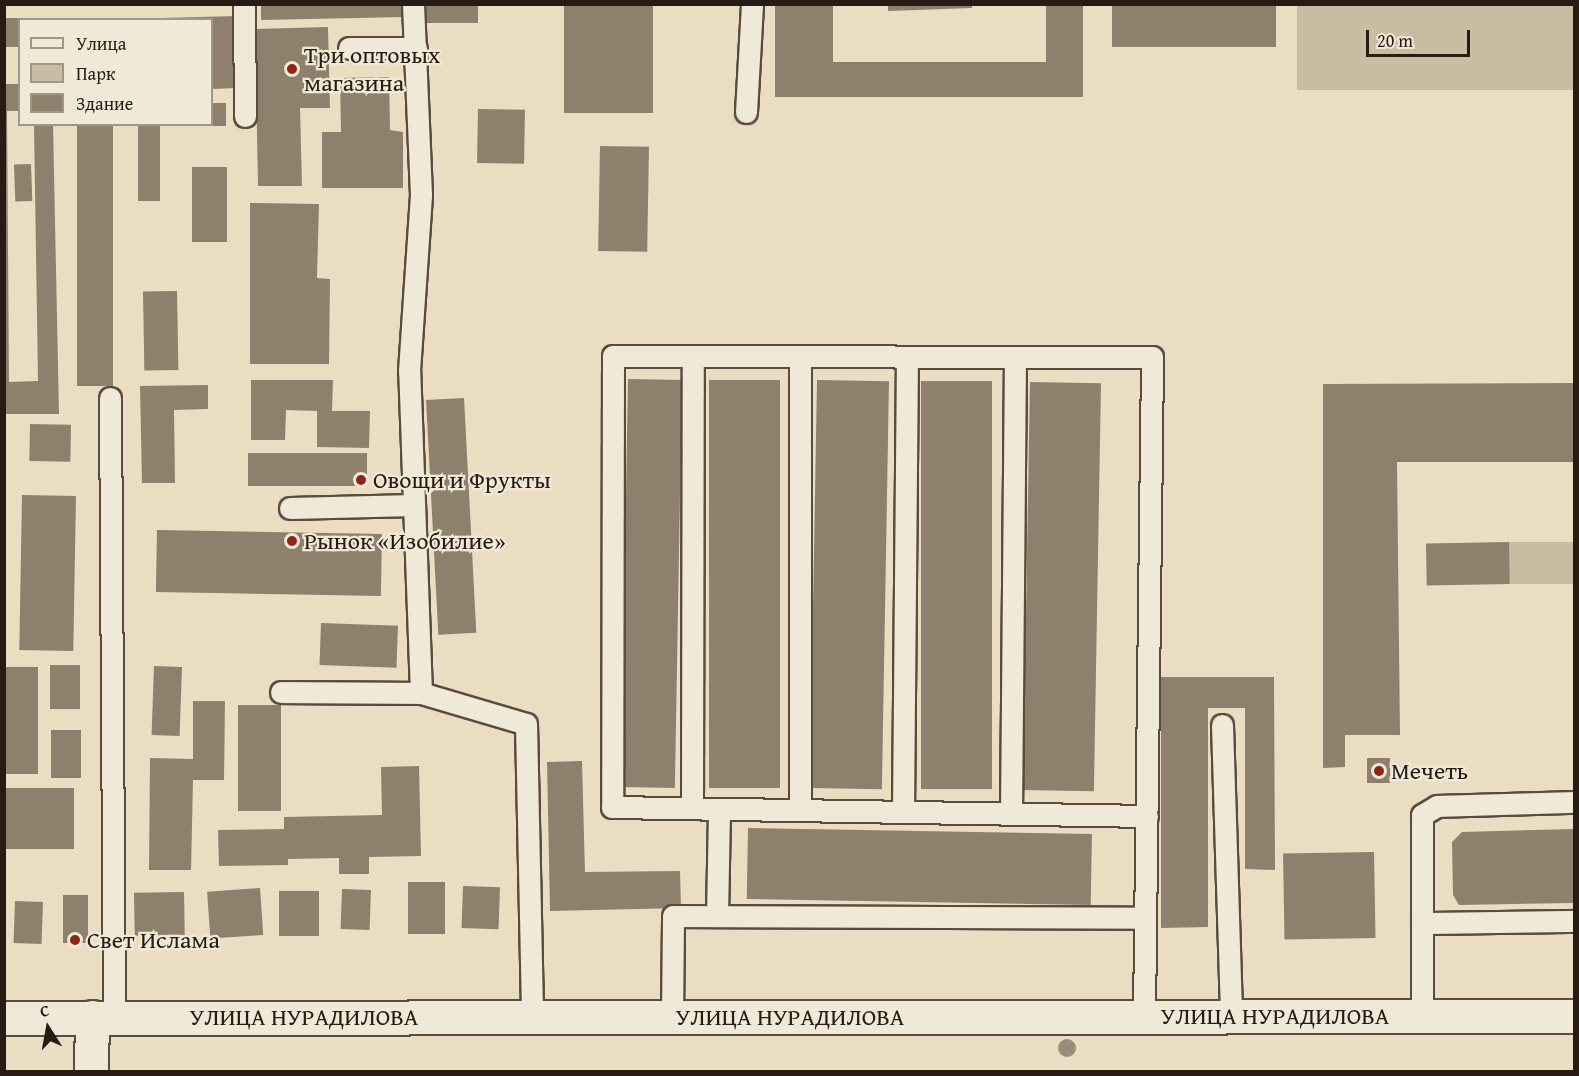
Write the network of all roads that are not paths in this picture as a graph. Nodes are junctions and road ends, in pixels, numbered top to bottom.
1 (244, 4) edge
2 (413, 4) edge
3 (752, 4) edge
4 (349, 48) dead end
5 (416, 48) junction
6 (746, 112) dead end
7 (245, 116) dead end
8 (693, 356) junction
9 (800, 356) junction
10 (907, 357) junction
11 (1015, 357) junction
12 (110, 398) dead end
13 (414, 505) junction
14 (290, 508) dead end
15 (281, 692) dead end
16 (421, 693) junction
17 (1222, 725) dead end
18 (1575, 802) edge
19 (692, 808) junction
20 (719, 808) junction
21 (800, 810) junction
22 (903, 812) junction
23 (1011, 814) junction
24 (1147, 816) junction
25 (717, 916) junction
26 (1145, 918) junction
27 (1575, 921) edge
28 (1422, 923) junction
29 (1144, 1016) junction
30 (1231, 1016) junction
31 (1422, 1016) junction
32 (1575, 1016) edge
33 (4, 1017) edge
34 (103, 1017) junction
35 (532, 1017) junction
36 (672, 1017) junction
37 (91, 1071) edge

1 - 7 lane
2 - 5 lane
3 - 6 lane
4 - 5 lane
5 - 13 lane
8 - 9 lane
8 - 19 lane
8 - 19 lane
9 - 10 lane
9 - 21 lane
10 - 11 lane
10 - 22 lane
11 - 23 lane
11 - 24 lane
12 - 34 lane
13 - 14 lane
13 - 16 lane
15 - 16 lane
16 - 35 lane
17 - 30 lane
18 - 28 lane
19 - 20 lane
20 - 21 lane
20 - 25 lane
21 - 22 lane
22 - 23 lane
23 - 24 lane
24 - 26 lane
25 - 26 lane
25 - 36 lane
26 - 29 lane
27 - 28 lane
28 - 31 lane
29 - 30 street, УЛИЦА НУРАДИЛОВА
29 - 36 street, УЛИЦА НУРАДИЛОВА
30 - 31 street, УЛИЦА НУРАДИЛОВА
31 - 32 street, УЛИЦА НУРАДИЛОВА
33 - 34 street, УЛИЦА НУРАДИЛОВА
34 - 35 street, УЛИЦА НУРАДИЛОВА
34 - 37 street
35 - 36 street, УЛИЦА НУРАДИЛОВА

